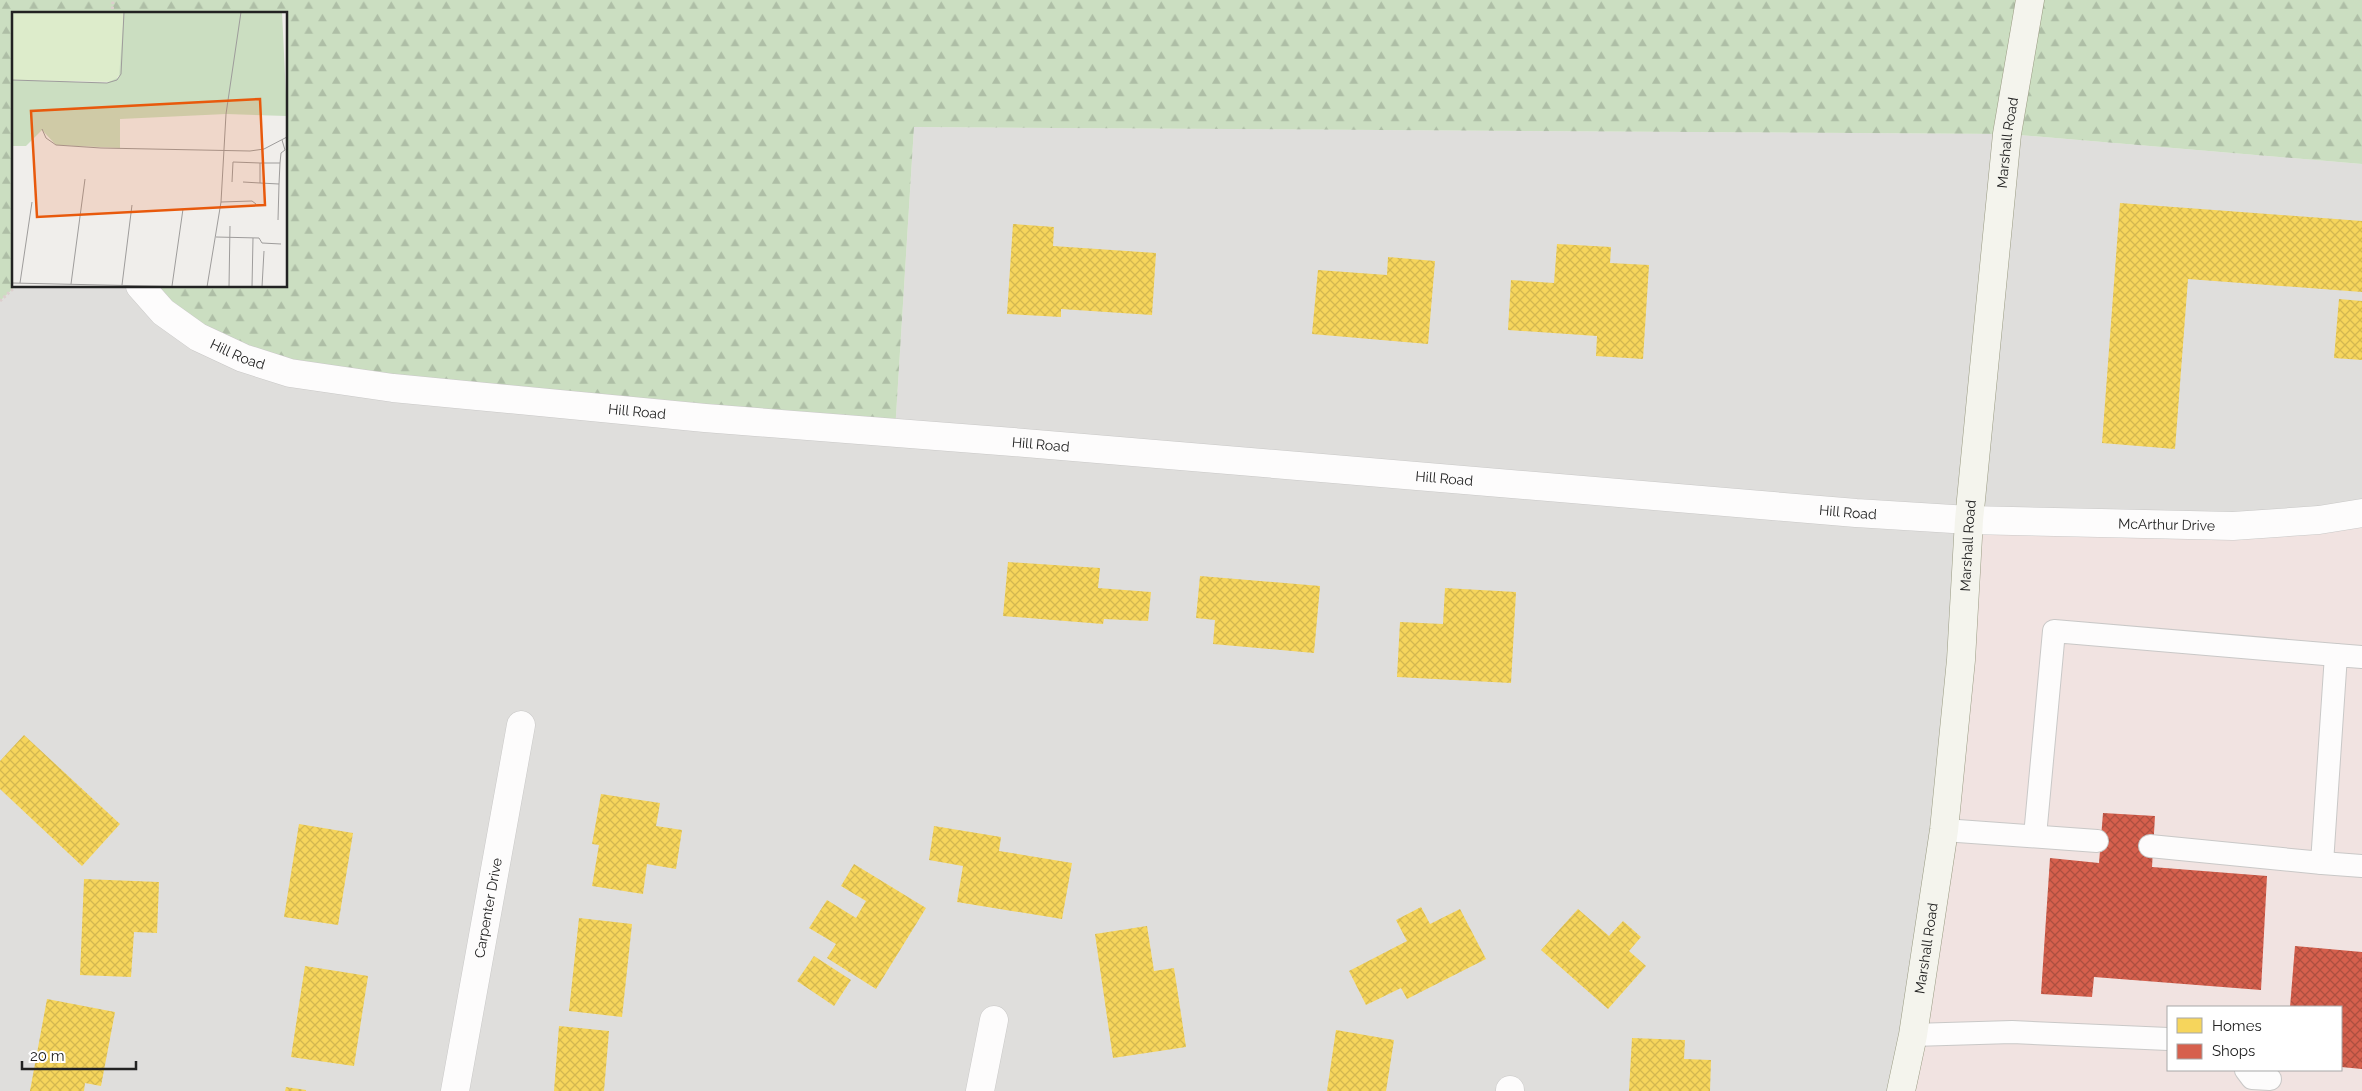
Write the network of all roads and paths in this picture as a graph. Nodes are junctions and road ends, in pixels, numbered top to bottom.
1 (2030, 0) edge
2 (14, 288) edge
3 (142, 288) edge
4 (0, 301) edge
5 (2362, 513) edge
6 (1969, 520) junction
7 (2336, 655) junction
8 (2362, 657) edge
9 (521, 725) dead end
10 (1944, 830) junction
11 (2035, 836) junction
12 (2097, 841) dead end
13 (2150, 846) dead end
14 (2322, 863) junction
15 (2362, 866) edge
16 (994, 1020) dead end
17 (1913, 1035) junction
18 (2167, 1039) edge
19 (2247, 1071) edge
20 (2270, 1079) dead end
21 (455, 1091) edge
22 (980, 1091) edge
23 (1902, 1091) edge

1 - 6 main road, Marshall Road
2 - 4 path
3 - 6 street, Hill Road
5 - 6 street, McArthur Drive
6 - 10 main road, Marshall Road
7 - 8 lane
7 - 11 lane
7 - 14 lane
9 - 21 street, Carpenter Drive
10 - 11 lane
10 - 17 main road, Marshall Road
11 - 12 lane
13 - 14 lane
14 - 15 lane
16 - 22 street
17 - 18 lane
17 - 23 main road, Marshall Road
19 - 20 lane

